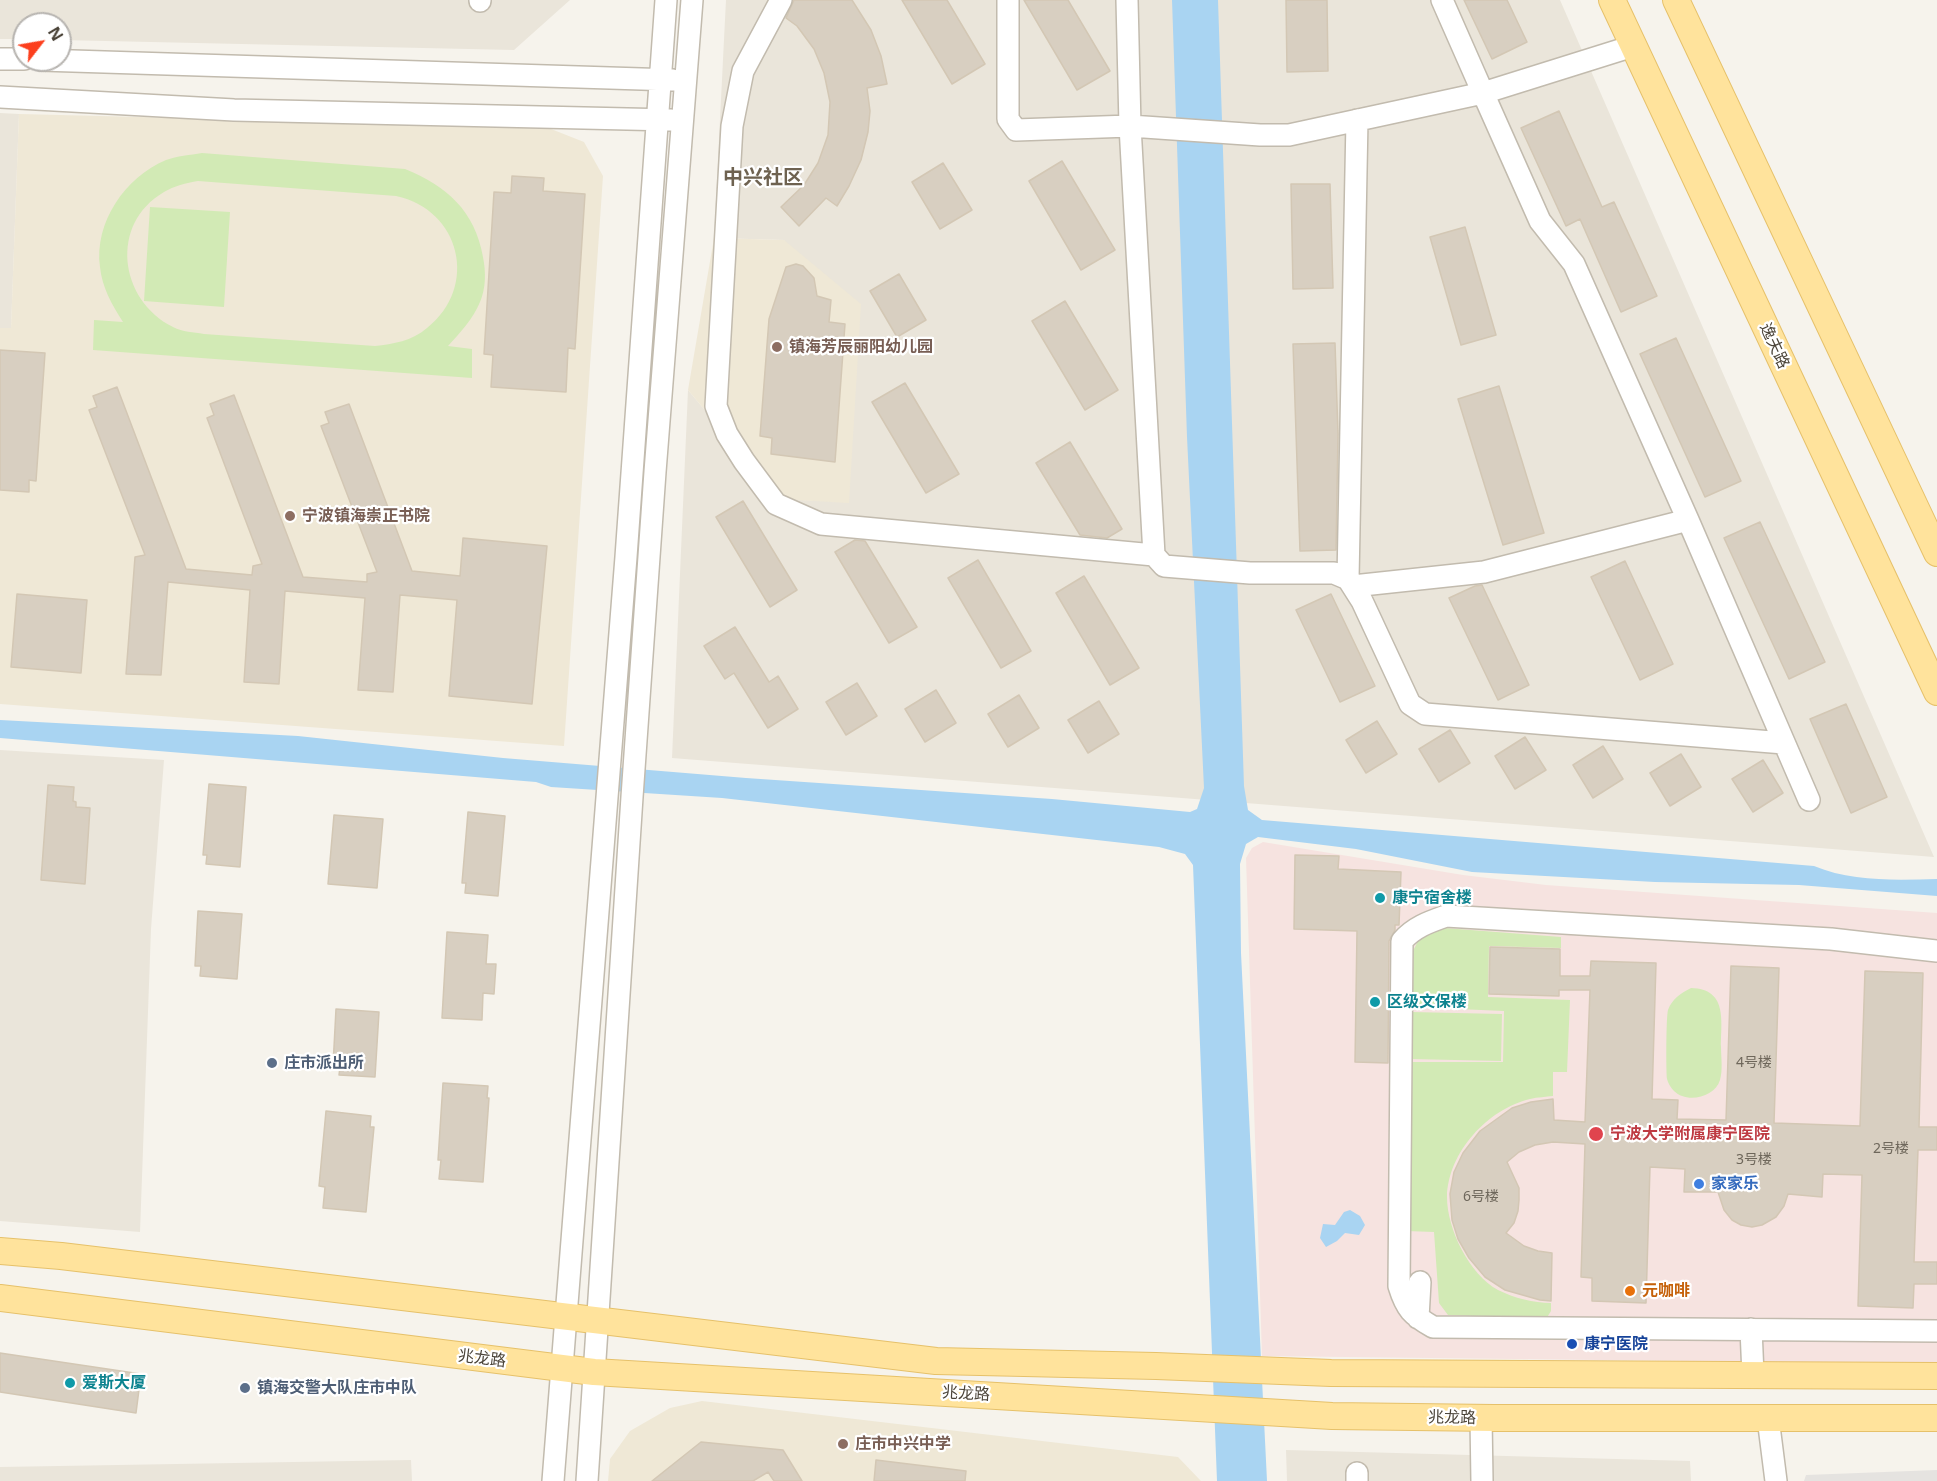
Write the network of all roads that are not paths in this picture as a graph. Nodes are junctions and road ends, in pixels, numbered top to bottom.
1 (666, 0) edge
2 (692, 0) edge
3 (781, 0) edge
4 (1008, 0) edge
5 (1127, 0) edge
6 (1442, 0) edge
7 (1612, 0) edge
8 (1676, 0) edge
9 (1633, 46) junction
10 (72, 61) edge
11 (661, 80) junction
12 (686, 81) junction
13 (1483, 93) junction
14 (0, 97) edge
15 (658, 120) junction
16 (683, 120) junction
17 (1357, 120) junction
18 (1130, 126) junction
19 (1688, 520) junction
20 (1937, 553) edge
21 (1154, 555) junction
22 (1350, 583) junction
23 (1937, 692) edge
24 (1784, 743) junction
25 (1809, 800) dead end
26 (1937, 951) edge
27 (0, 1251) edge
28 (1420, 1282) dead end
29 (0, 1298) edge
30 (566, 1316) junction
31 (1418, 1318) junction
32 (597, 1320) junction
33 (1751, 1329) junction
34 (1937, 1330) edge
35 (561, 1369) junction
36 (594, 1372) junction
37 (1753, 1375) junction
38 (1937, 1376) edge
39 (1480, 1418) junction
40 (1768, 1418) junction
41 (1937, 1418) edge
42 (553, 1481) edge
43 (587, 1481) edge
44 (1482, 1481) edge
45 (1776, 1481) edge

1 - 11 street
2 - 12 street
3 - 21 street
4 - 18 street
5 - 18 street
6 - 13 street
7 - 9 main road, 逸夫路
8 - 20 main road
9 - 13 street
9 - 23 main road, 逸夫路
10 - 11 street
11 - 12 street
11 - 15 street
12 - 16 street
13 - 17 street
13 - 19 street
14 - 15 street
15 - 16 street
15 - 30 street
16 - 32 street
17 - 18 street
17 - 22 street
18 - 21 street
19 - 22 street
19 - 24 street
21 - 22 street
22 - 24 street
24 - 25 street
26 - 31 street
27 - 30 main road, 兆龙路
28 - 31 street
29 - 35 main road, 兆龙路
30 - 32 main road, 兆龙路
30 - 35 street
31 - 33 street
32 - 36 street
32 - 37 main road, 兆龙路
33 - 34 street
33 - 37 street
35 - 36 main road, 兆龙路
35 - 42 street
36 - 39 main road, 兆龙路
36 - 43 street
37 - 38 main road
39 - 40 main road, 兆龙路
39 - 44 street
40 - 41 main road, 兆龙路
40 - 45 street

